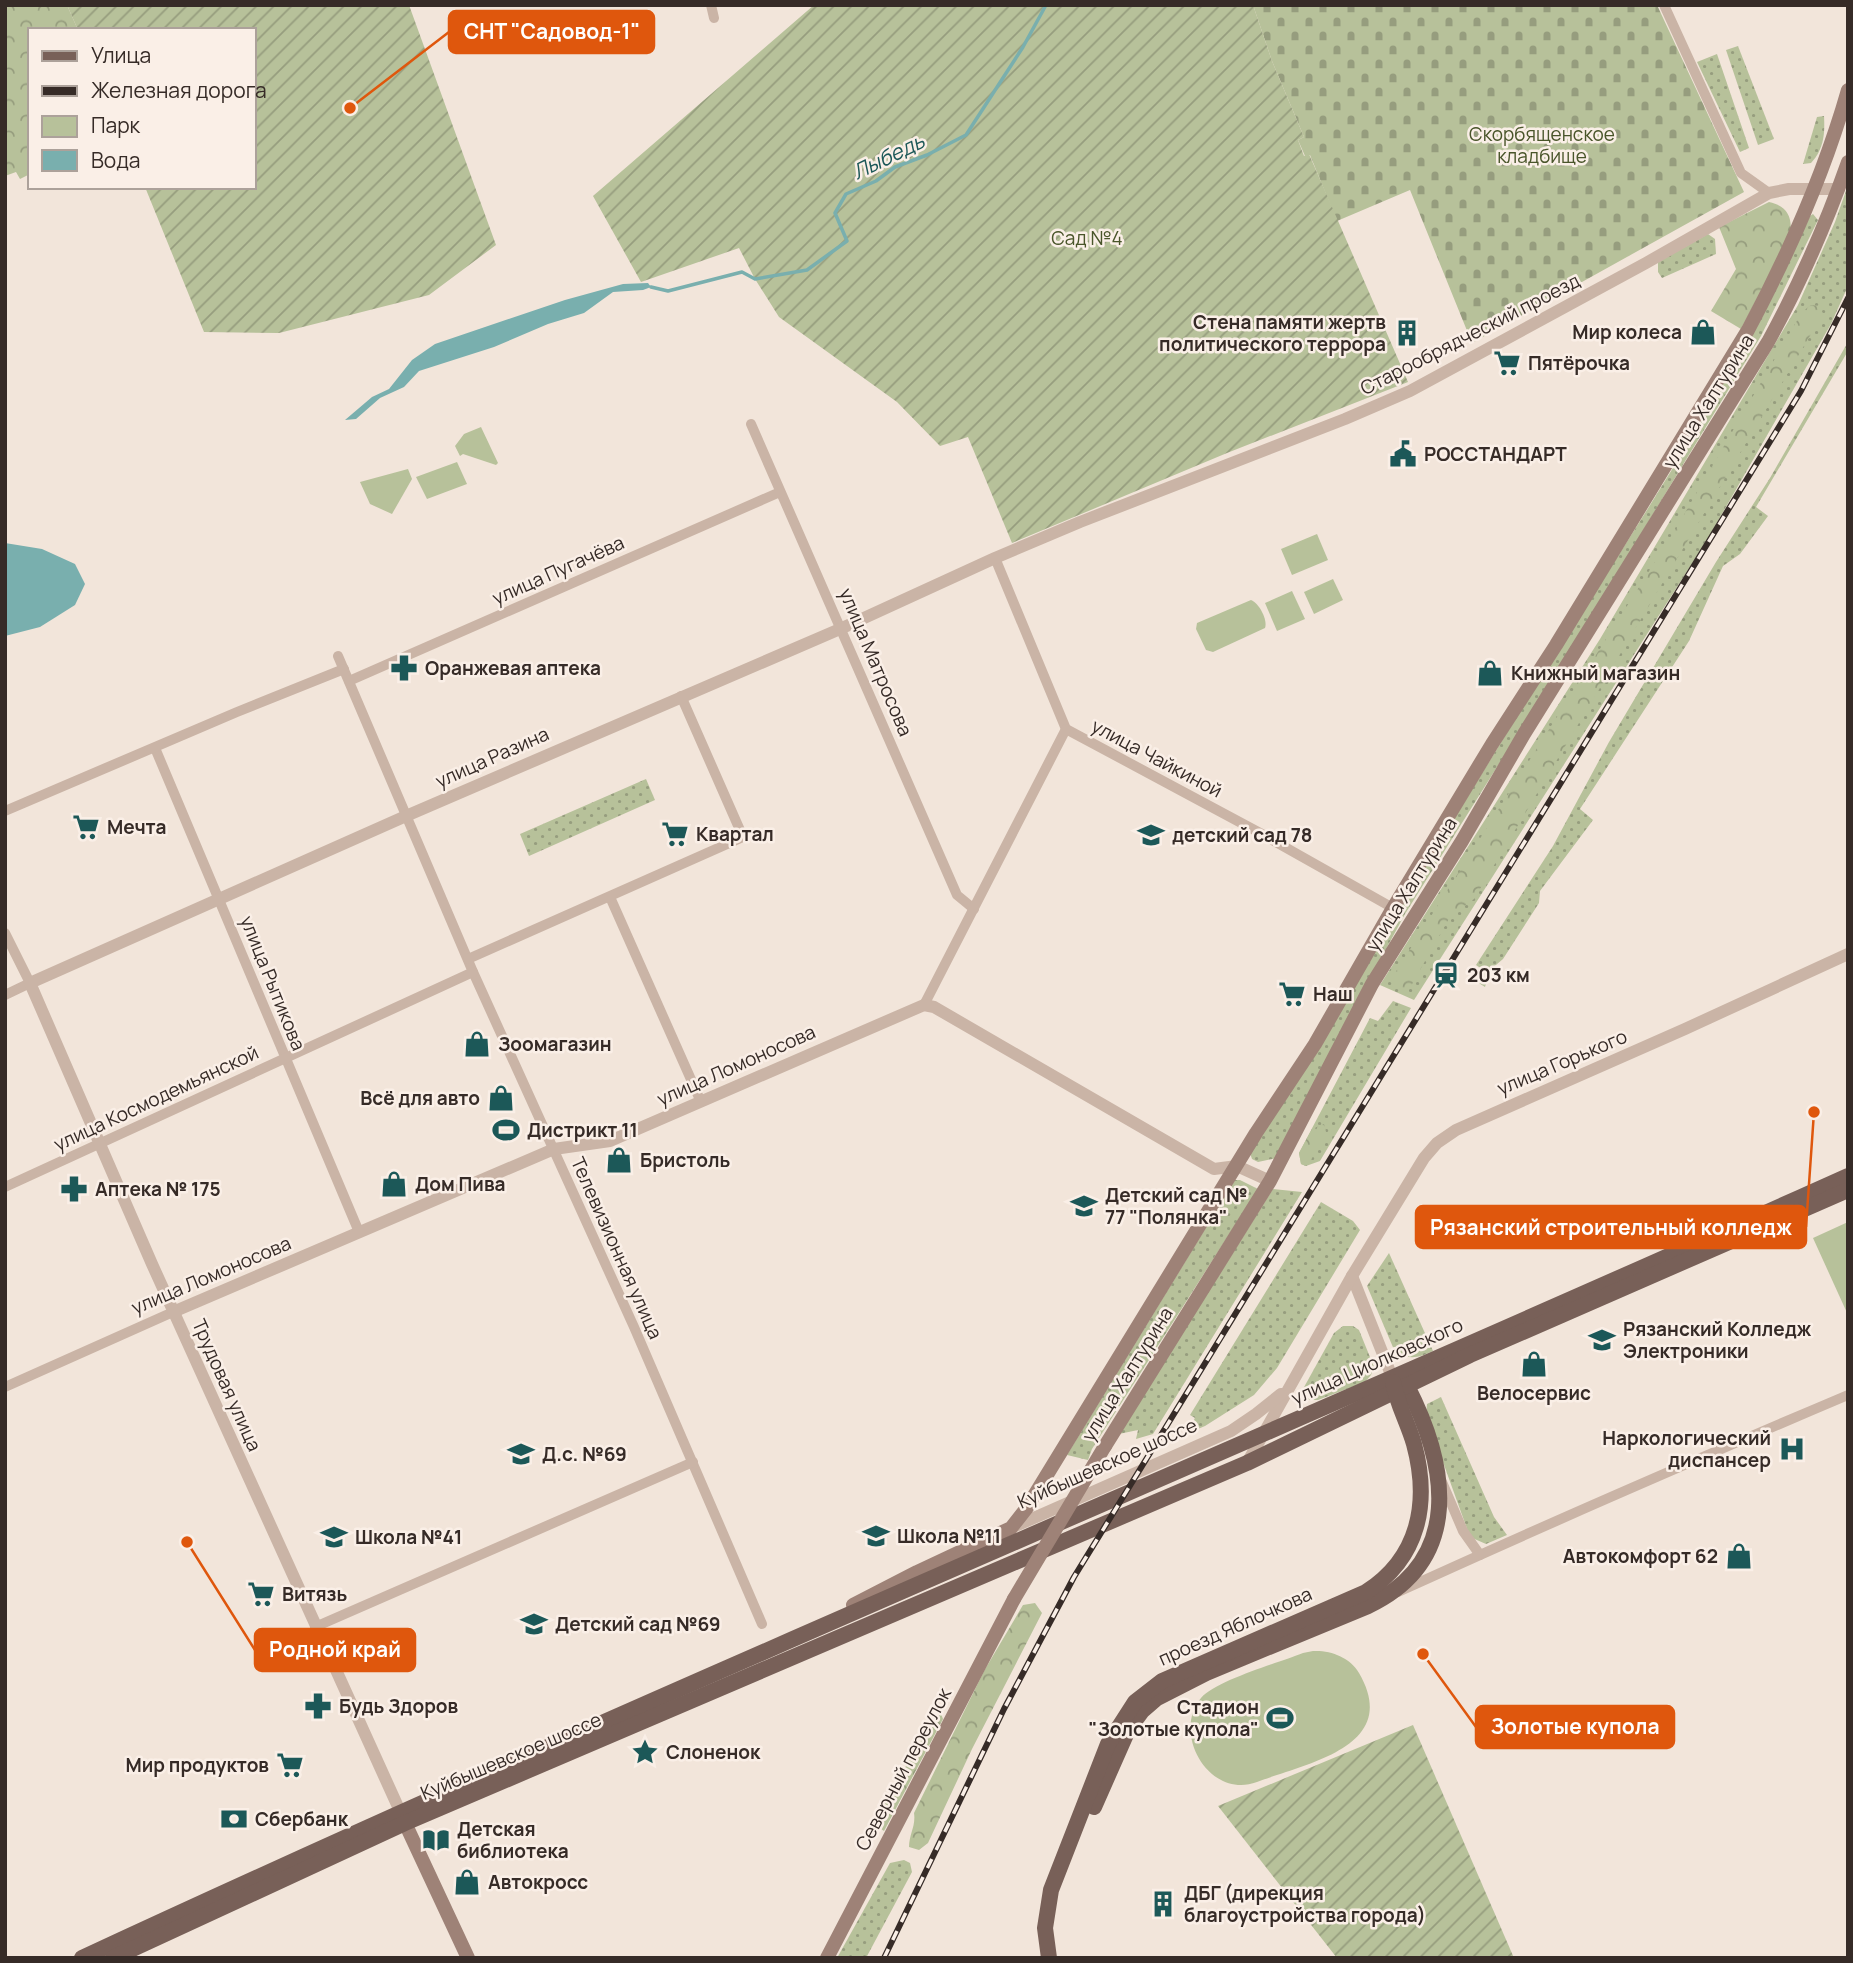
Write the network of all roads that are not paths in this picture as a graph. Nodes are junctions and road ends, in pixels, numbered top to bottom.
1 (711, 5) edge
2 (1664, 5) edge
3 (714, 18) dead end
4 (1848, 90) edge
5 (1848, 162) edge
6 (1839, 189) junction
7 (1815, 190) junction
8 (1769, 193) junction
9 (751, 424) dead end
10 (780, 492) junction
11 (995, 558) junction
12 (840, 629) junction
13 (338, 656) dead end
14 (344, 669) junction
15 (349, 681) junction
16 (681, 696) junction
17 (1066, 729) junction
18 (155, 748) junction
19 (5, 811) edge
20 (406, 816) junction
21 (610, 897) junction
22 (220, 898) junction
23 (1394, 908) junction
24 (975, 909) junction
25 (5, 933) edge
26 (1848, 954) edge
27 (468, 959) junction
28 (474, 972) junction
29 (30, 984) junction
30 (5, 995) edge
31 (924, 1005) junction
32 (284, 1058) junction
33 (701, 1102) junction
34 (100, 1144) junction
35 (554, 1149) junction
36 (1237, 1166) junction
37 (1848, 1176) edge
38 (1270, 1181) junction
39 (5, 1187) edge
40 (1848, 1189) edge
41 (359, 1232) junction
42 (1352, 1276) junction
43 (173, 1312) junction
44 (1398, 1385) junction
45 (5, 1387) edge
46 (1287, 1389) junction
47 (1848, 1395) edge
48 (1262, 1435) junction
49 (693, 1462) junction
50 (1247, 1463) junction
51 (1437, 1468) junction
52 (1011, 1528) junction
53 (1480, 1555) junction
54 (922, 1581) joint
55 (1388, 1597) junction
56 (928, 1598) joint
57 (1014, 1599) joint
58 (762, 1624) dead end
59 (315, 1627) junction
60 (787, 1640) junction
61 (403, 1818) junction
62 (82, 1958) edge
63 (113, 1958) edge
64 (468, 1958) edge
65 (827, 1958) edge
66 (1049, 1958) edge
67 (1054, 1958) edge

1 - 3 street
2 - 8 street
4 - 7 main road, улица Халтурина
5 - 6 main road, улица Халтурина
6 - 7 street, Старообрядческий проезд
6 - 38 main road, улица Халтурина
7 - 8 street, Старообрядческий проезд
7 - 23 main road, улица Халтурина
8 - 11 street, Старообрядческий проезд
9 - 10 street, улица Матросова
10 - 12 street, улица Матросова
10 - 15 street, улица Пугачёва
11 - 12 street, улица Разина
11 - 17 street, улица Чайкиной
12 - 16 street, улица Разина
12 - 24 street, улица Матросова
13 - 14 street, Телевизионная улица
14 - 15 street, Телевизионная улица
14 - 18 street
15 - 20 street, Телевизионная улица
16 - 20 street, улица Разина
16 - 21 street
17 - 23 street, улица Чайкиной
17 - 24 street
18 - 19 street
18 - 22 street, улица Рытикова
20 - 22 street, улица Разина
20 - 27 street, Телевизионная улица
21 - 27 street
21 - 33 street
22 - 29 street, улица Разина
22 - 32 street, улица Рытикова
23 - 36 main road, улица Халтурина
24 - 31 street
25 - 29 street, Трудовая улица
26 - 42 street, улица Горького
27 - 28 street, Телевизионная улица
28 - 32 street, улица Космодемьянской
28 - 35 street, Телевизионная улица
29 - 30 street, улица Разина
29 - 34 street, Трудовая улица
31 - 33 street, улица Ломоносова
31 - 36 street
32 - 34 street, улица Космодемьянской
32 - 41 street, улица Рытикова
33 - 35 street, улица Ломоносова
34 - 39 street, улица Космодемьянской
34 - 43 street, Трудовая улица
35 - 41 street, улица Ломоносова
35 - 49 street, Телевизионная улица
36 - 38 street
36 - 52 main road, улица Халтурина
37 - 44 main road, улица Циолковского
38 - 57 main road, улица Халтурина, bridge
40 - 44 main road, улица Циолковского
41 - 43 street, улица Ломоносова
42 - 44 street
42 - 46 street, улица Горького
43 - 45 street, улица Ломоносова
43 - 59 street, Трудовая улица
44 - 48 main road, улица Циолковского
44 - 50 main road, улица Циолковского
44 - 51 main road, проезд Яблочкова
44 - 66 main road, проезд Яблочкова
46 - 48 street, улица Горького
46 - 52 street, Куйбышевское шоссе
47 - 53 street, проезд Яблочкова
48 - 50 street, улица Горького
48 - 54 main road, улица Циолковского
49 - 58 street, Телевизионная улица
49 - 59 street
50 - 56 main road, улица Циолковского
51 - 53 street, проезд Яблочкова
51 - 55 main road, проезд Яблочкова
52 - 60 main road, Куйбышевское шоссе
53 - 55 street, проезд Яблочкова
54 - 60 main road, Куйбышевское шоссе
55 - 67 main road, проезд Яблочкова
56 - 61 main road, Куйбышевское шоссе
57 - 65 main road, Северный переулок
59 - 61 street, Трудовая улица
60 - 61 main road, Куйбышевское шоссе
61 - 62 main road, Куйбышевское шоссе
61 - 63 main road, Куйбышевское шоссе
61 - 64 main road

